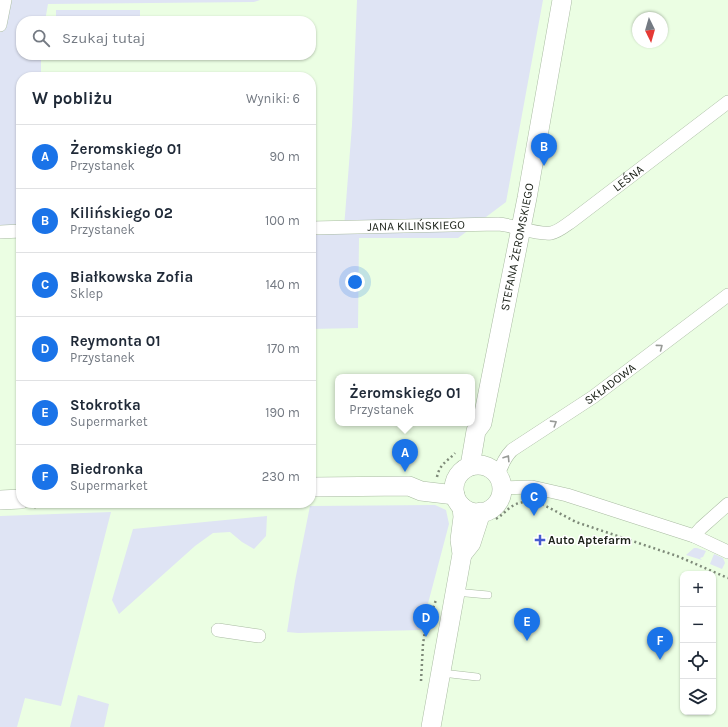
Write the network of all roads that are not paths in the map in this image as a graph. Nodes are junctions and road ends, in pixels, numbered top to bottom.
1 (5, 0) edge
2 (562, 0) edge
3 (0, 25) edge
4 (728, 102) edge
5 (316, 228) edge
6 (520, 228) junction
7 (0, 232) edge
8 (16, 232) edge
9 (728, 296) edge
10 (489, 474) junction
11 (316, 487) edge
12 (458, 494) junction
13 (0, 500) edge
14 (16, 502) edge
15 (728, 504) edge
16 (486, 517) junction
17 (694, 536) junction
18 (728, 552) edge
19 (462, 554) junction
20 (455, 592) junction
21 (488, 595) dead end
22 (218, 630) dead end
23 (259, 636) dead end
24 (440, 672) junction
25 (477, 677) dead end
26 (431, 727) edge

1 - 3 street
2 - 6 main road, STEFANA ŻEROMSKIEGO
4 - 6 street, LEŚNA
5 - 6 street, JANA KILIŃSKIEGO
6 - 10 main road, STEFANA ŻEROMSKIEGO
7 - 8 street
10 -> 9 street, SKŁADOWA
10 - 12 main road
10 - 16 main road
10 - 17 street
11 - 12 main road
12 - 16 main road
12 - 19 main road
13 - 14 main road
15 - 17 street
16 - 19 main road
17 - 18 street
19 - 20 main road
20 - 21 lane
20 - 24 main road
22 - 23 street
24 - 25 lane
24 - 26 main road

